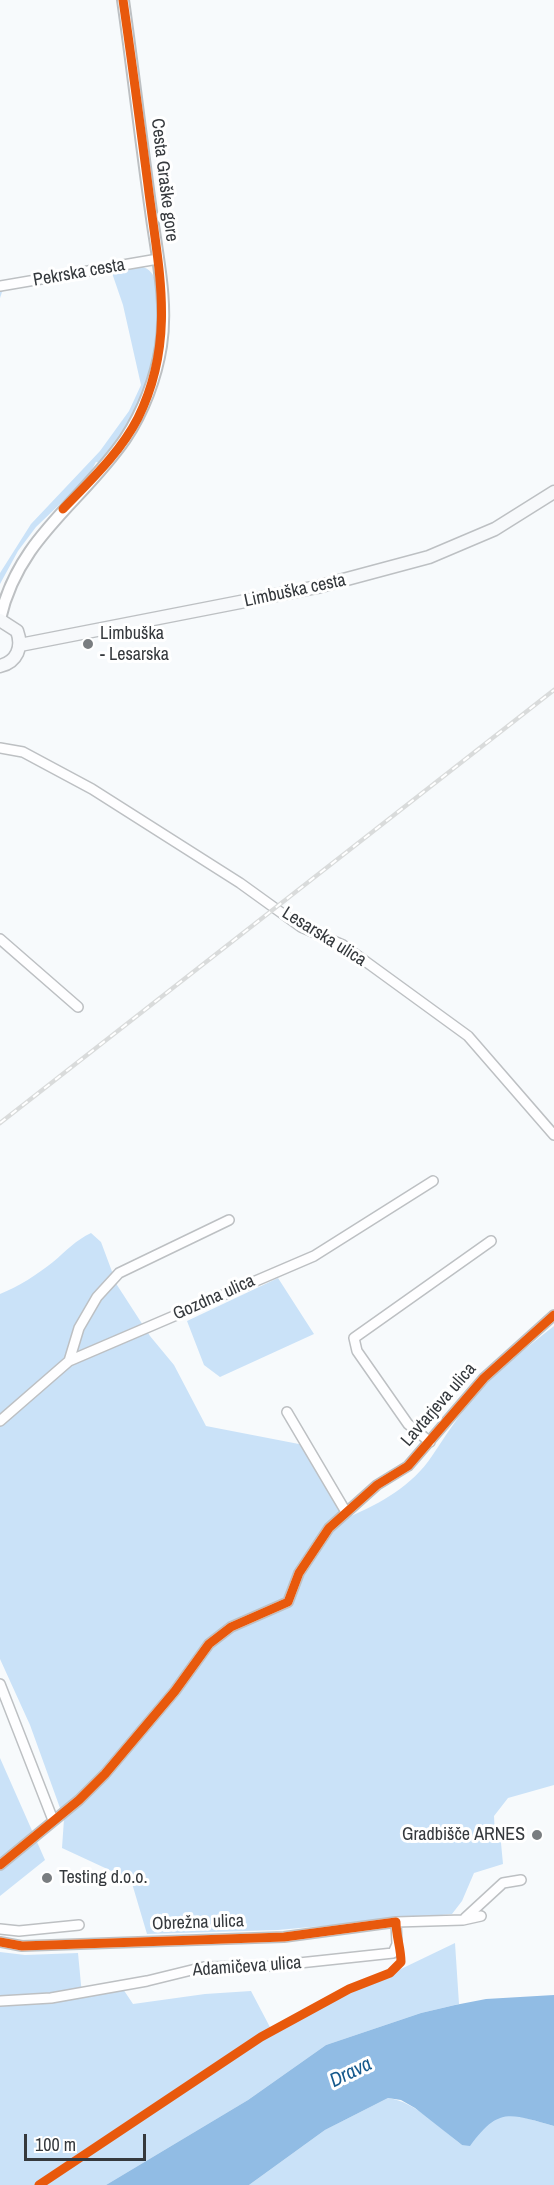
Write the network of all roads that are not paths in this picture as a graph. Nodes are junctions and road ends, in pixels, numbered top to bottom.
1 (123, 0) edge
2 (158, 259) junction
3 (0, 286) edge
4 (554, 492) edge
5 (0, 619) edge
6 (20, 645) junction
7 (0, 666) edge
8 (0, 748) edge
9 (0, 939) edge
10 (78, 1006) dead end
11 (554, 1135) edge
12 (432, 1181) dead end
13 (229, 1220) dead end
14 (491, 1240) dead end
15 (554, 1315) edge
16 (69, 1361) junction
17 (287, 1412) dead end
18 (0, 1421) edge
19 (430, 1442) junction
20 (346, 1512) junction
21 (0, 1684) edge
22 (52, 1820) junction
23 (0, 1865) edge
24 (521, 1880) dead end
25 (481, 1916) dead end
26 (463, 1920) junction
27 (396, 1922) junction
28 (79, 1925) dead end
29 (0, 1929) edge
30 (0, 1942) edge
31 (0, 2001) edge

1 - 2 street, Cesta Graške gore
2 - 3 street, Pekrska cesta
2 - 5 street, Cesta Graške gore
4 - 6 main road, Limbuška cesta
5 - 6 main road
6 - 7 main road
8 - 11 street, Lesarska ulica
9 - 10 street
12 - 16 street, Gozdna ulica
13 - 16 street
14 - 19 street, Lavtarjeva ulica
15 - 19 street, Lavtarjeva ulica
16 - 18 street, Gozdna ulica
17 - 20 street
19 - 20 street, Lavtarjeva ulica
20 - 22 street, Lavtarjeva ulica
21 - 22 street
22 - 23 street
24 - 26 street
25 - 26 street, Obrežna ulica
26 - 27 street, Obrežna ulica
27 - 30 street, Obrežna ulica
27 - 31 street, Adamičeva ulica
28 - 29 street

